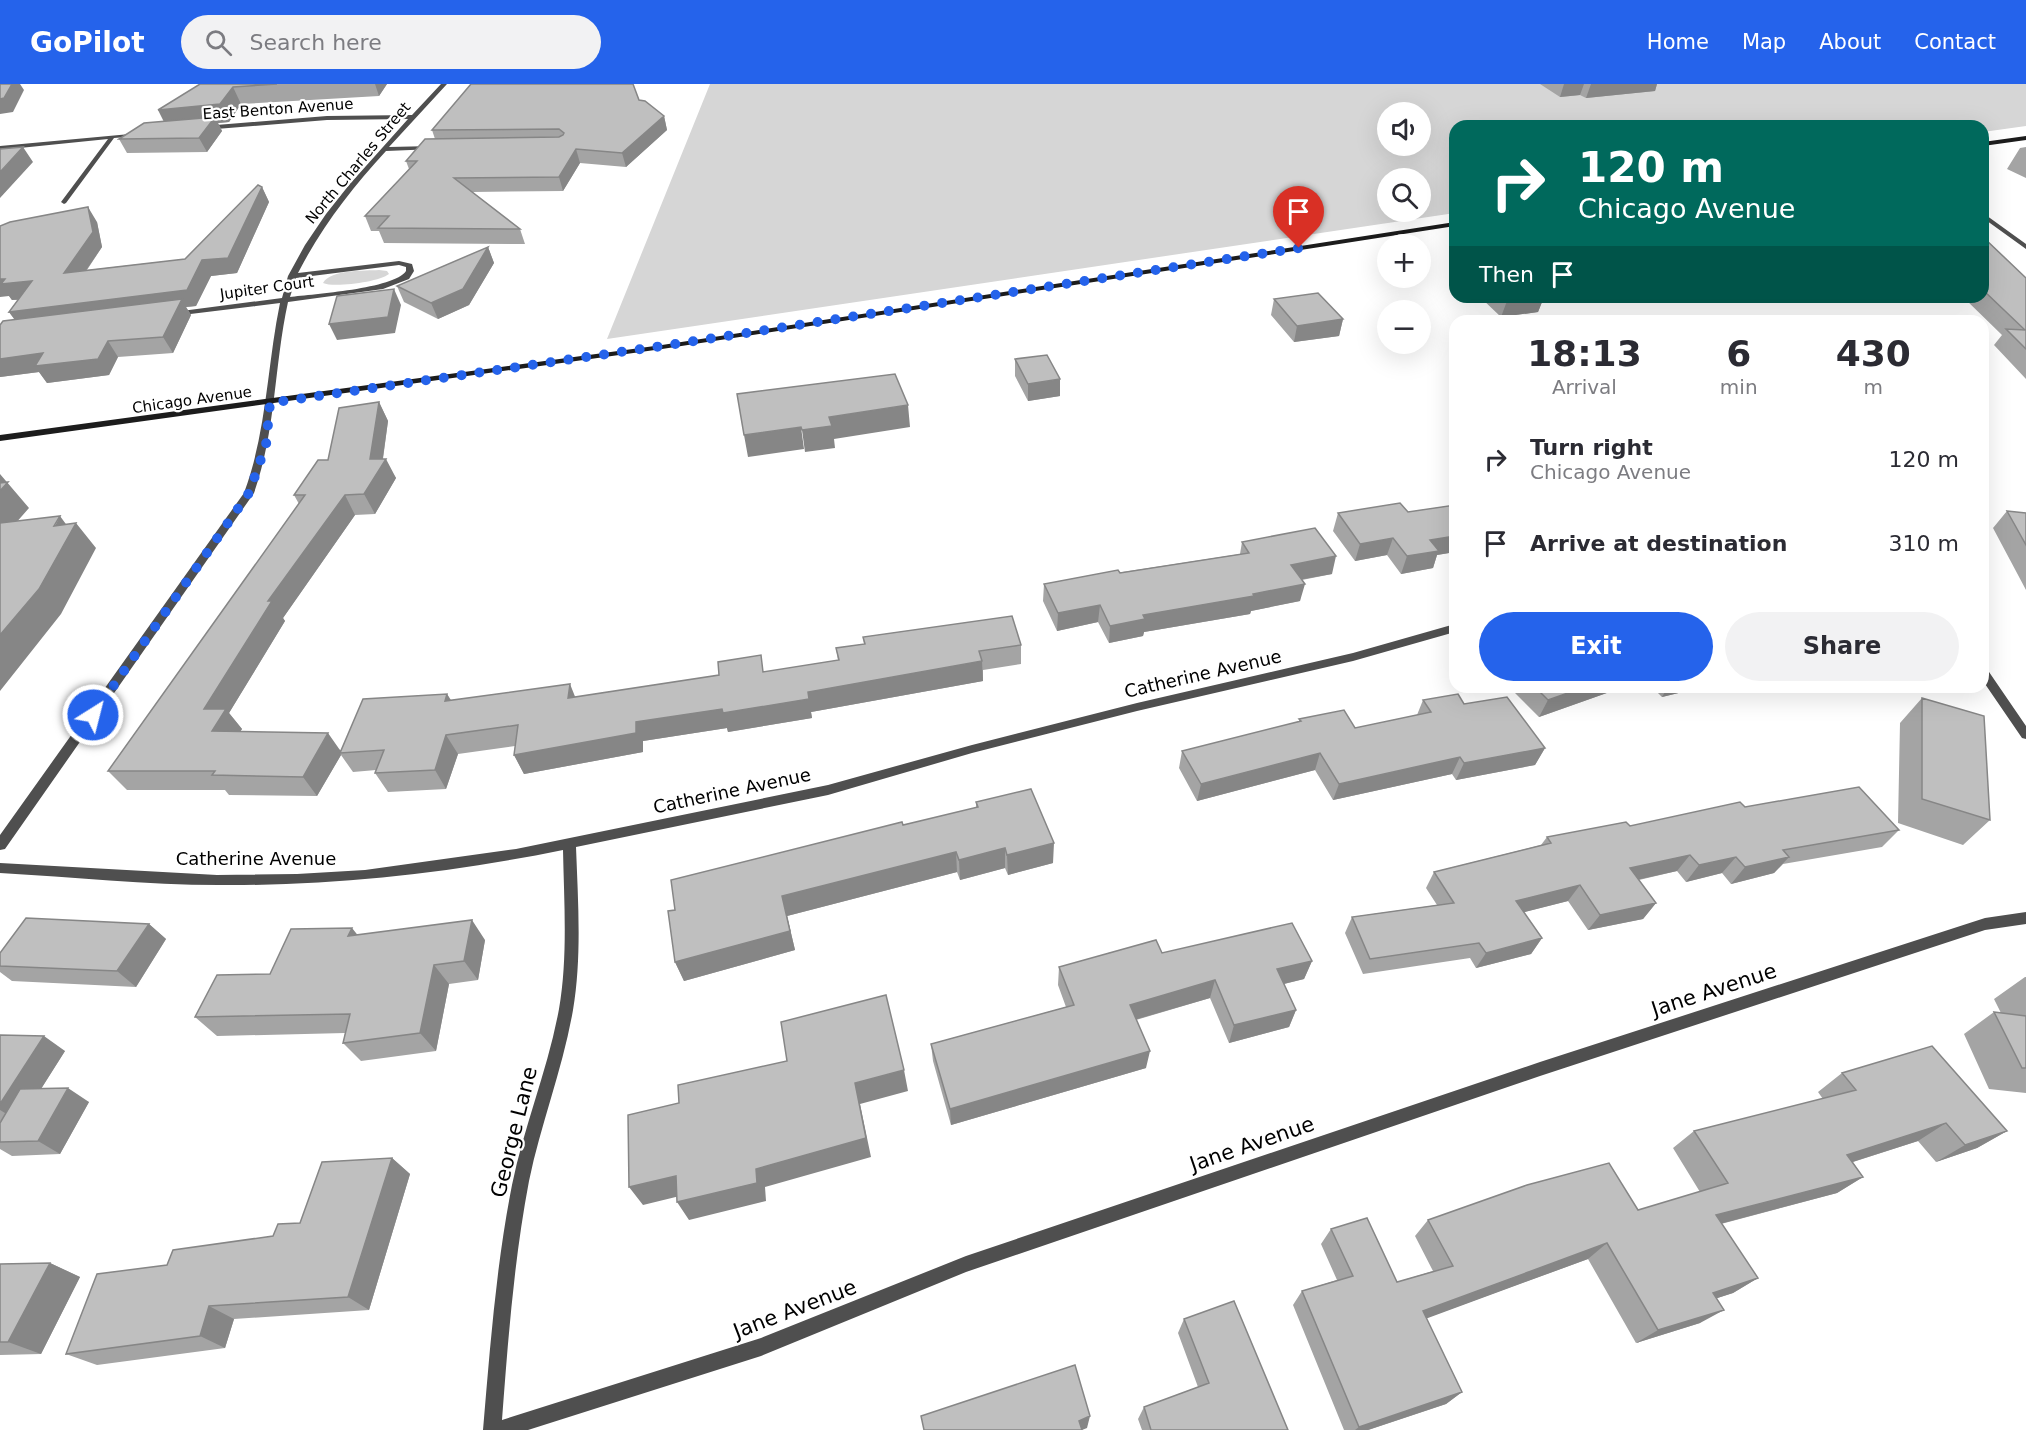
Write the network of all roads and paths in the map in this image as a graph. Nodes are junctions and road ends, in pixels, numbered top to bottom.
1 (444, 84) edge
2 (414, 117) junction
3 (200, 128) edge
4 (146, 133) edge
5 (113, 136) junction
6 (2026, 138) edge
7 (1989, 143) edge
8 (0, 148) edge
9 (445, 148) edge
10 (386, 149) junction
11 (64, 202) dead end
12 (1989, 219) edge
13 (1449, 225) edge
14 (2026, 247) edge
15 (292, 276) junction
16 (284, 300) junction
17 (162, 315) edge
18 (270, 403) junction
19 (0, 438) edge
20 (1449, 630) edge
21 (1989, 682) edge
22 (2026, 735) edge
23 (569, 844) junction
24 (0, 845) edge
25 (0, 868) edge
26 (2026, 918) edge
27 (492, 1430) edge
28 (499, 1430) edge

1 - 2 street, North Charles Street
2 - 3 street, East Benton Avenue
2 - 10 street, North Charles Street
4 - 5 street
5 - 8 street
5 - 11 street
6 - 7 main road
9 - 10 street
10 - 15 street, North Charles Street
12 - 14 street
13 - 18 main road, Chicago Avenue
15 - 16 street, North Charles Street
15 - 16 street, Jupiter Court
16 - 17 street, Jupiter Court
16 - 18 street, North Charles Street
18 - 19 main road, Chicago Avenue
18 - 24 street, North Charles Street
20 - 23 street, Catherine Avenue
21 - 22 street
23 - 25 street, Catherine Avenue
23 - 27 street, George Lane
26 - 28 street, Jane Avenue

